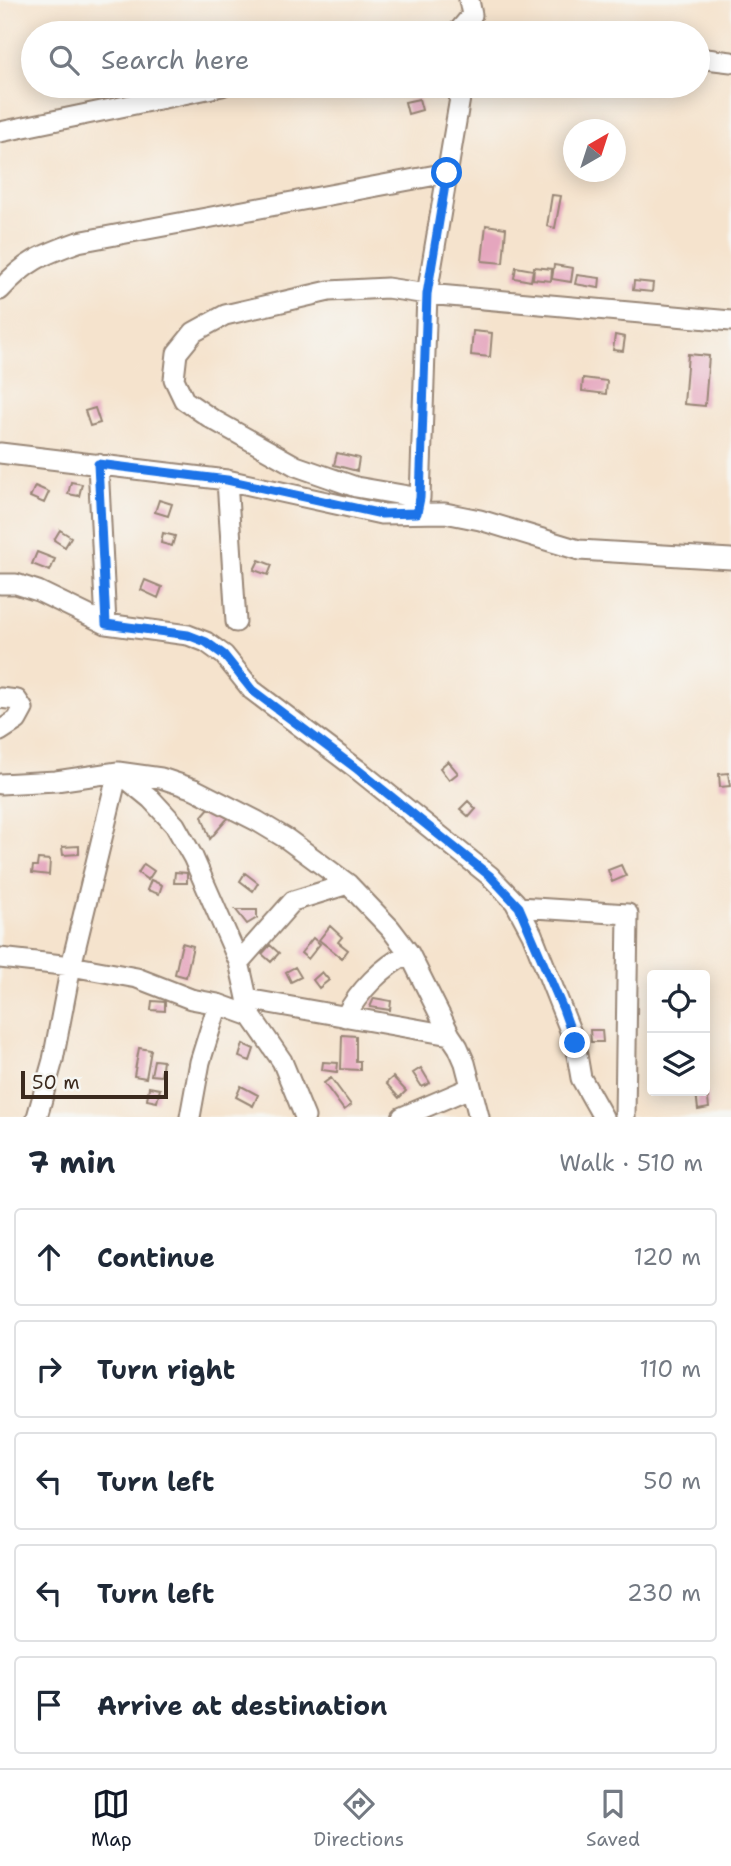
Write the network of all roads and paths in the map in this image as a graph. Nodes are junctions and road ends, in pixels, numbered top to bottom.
1 (469, 0) edge
2 (467, 21) edge
3 (710, 59) edge
4 (731, 62) edge
5 (164, 98) edge
6 (460, 98) edge
7 (0, 132) edge
8 (447, 173) junction
9 (0, 290) edge
10 (427, 294) junction
11 (731, 321) edge
12 (0, 453) edge
13 (98, 464) junction
14 (227, 480) junction
15 (419, 505) junction
16 (731, 559) edge
17 (0, 584) edge
18 (236, 622) dead end
19 (106, 624) junction
20 (0, 698) edge
21 (0, 731) edge
22 (118, 772) junction
23 (1, 788) edge
24 (348, 884) junction
25 (519, 907) junction
26 (409, 953) junction
27 (0, 958) edge
28 (239, 962) junction
29 (71, 966) junction
30 (218, 1004) junction
31 (249, 1007) junction
32 (345, 1017) junction
33 (450, 1035) junction
34 (470, 1088) junction
35 (37, 1117) edge
36 (190, 1117) edge
37 (305, 1117) edge
38 (402, 1117) edge
39 (479, 1117) edge
40 (603, 1117) edge
41 (625, 1117) edge

1 - 2 street
3 - 4 street
5 - 7 street
6 - 8 street
8 - 9 street
8 - 10 street
10 - 11 street
10 - 15 street
10 - 15 street
12 - 13 street
13 - 14 street
13 - 19 street
14 - 15 street
14 - 18 street
15 - 16 street
17 - 19 street
19 - 25 street
20 - 21 street
22 - 23 street
22 - 24 street
22 - 28 street
22 - 29 street
24 - 26 street
24 - 28 street
25 - 40 street
25 - 41 street
26 - 32 street
26 - 33 street
27 - 29 street
28 - 31 street
29 - 30 street
29 - 35 street
30 - 31 street
30 - 36 street
31 - 32 street
31 - 37 street
32 - 33 street
33 - 34 street
34 - 38 street
34 - 39 street

